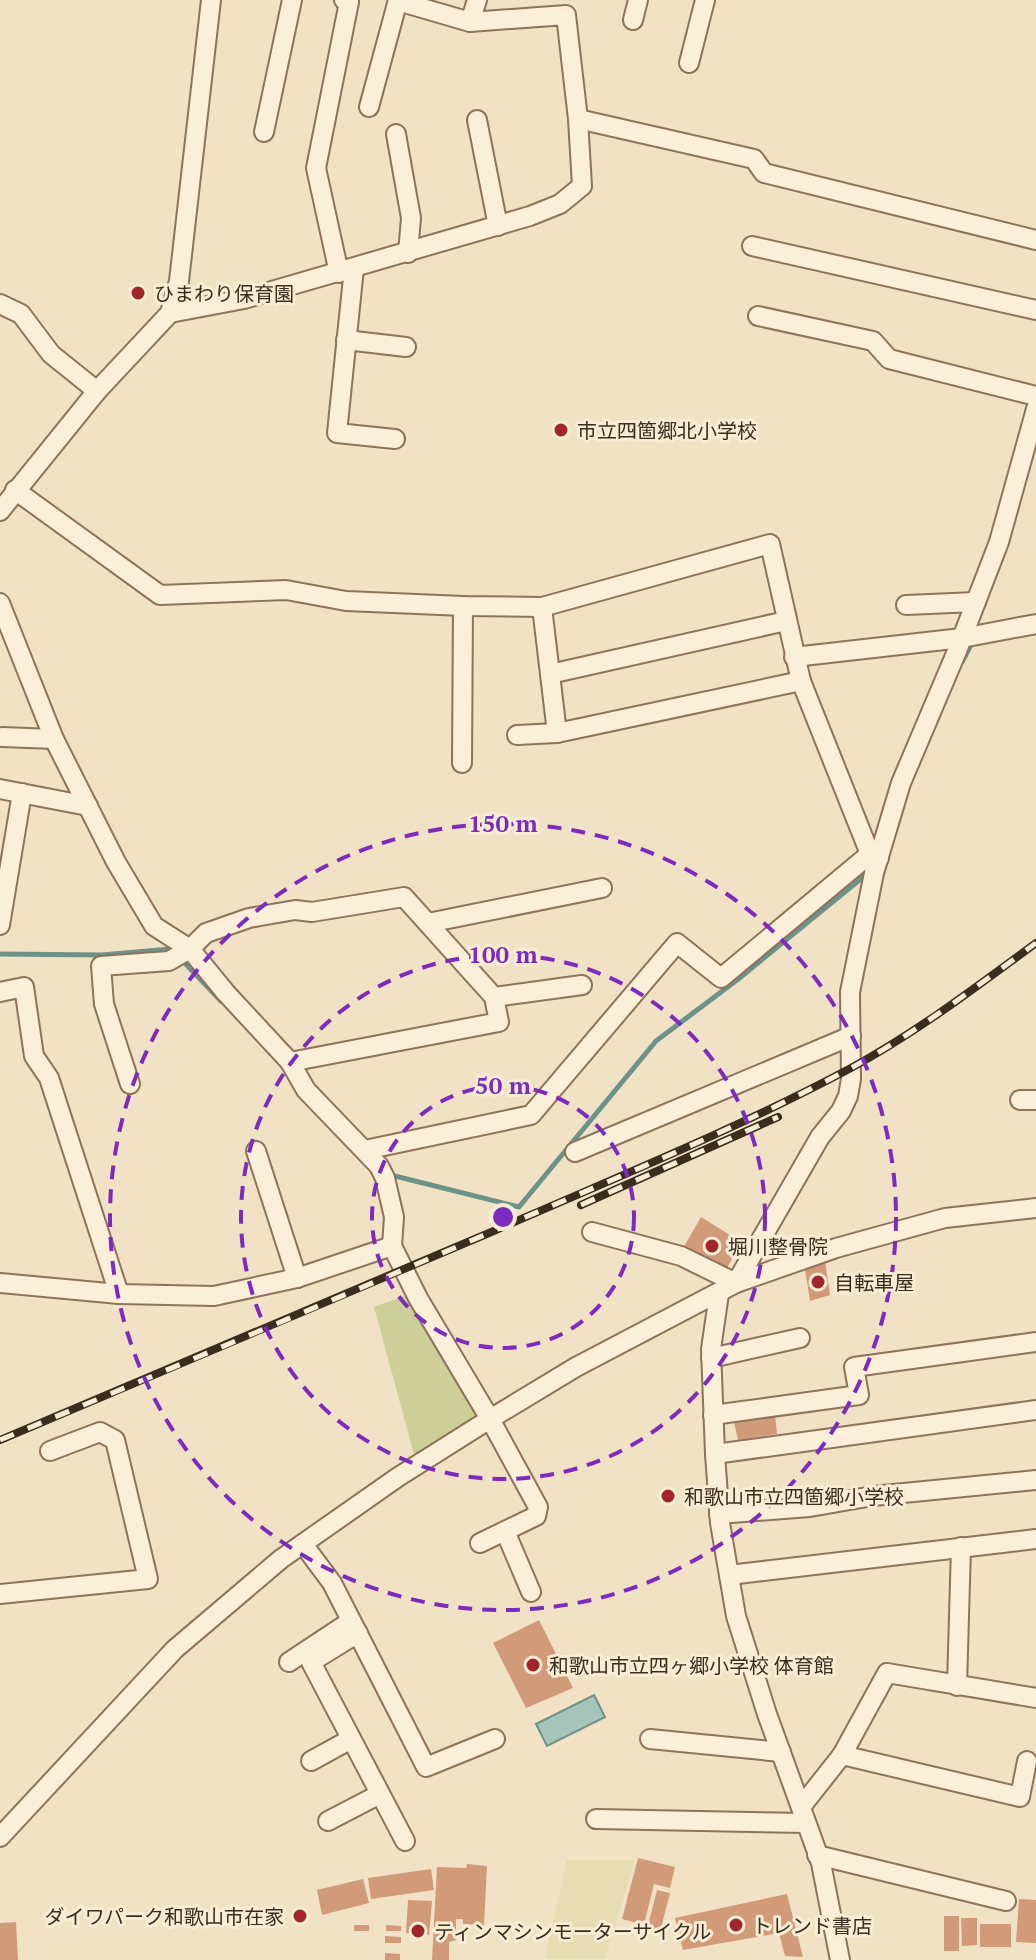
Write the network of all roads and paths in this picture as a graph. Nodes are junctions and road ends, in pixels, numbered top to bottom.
1 (211, 0) edge
2 (292, 0) edge
3 (344, 0) edge
4 (477, 0) edge
5 (638, 0) edge
6 (705, 0) edge
7 (398, 1) edge
8 (566, 8) edge
9 (633, 20) dead end
10 (470, 22) junction
11 (689, 63) dead end
12 (369, 107) dead end
13 (578, 119) junction
14 (477, 120) dead end
15 (264, 132) dead end
16 (396, 134) dead end
17 (498, 226) junction
18 (1036, 240) edge
19 (752, 246) dead end
20 (408, 253) junction
21 (346, 270) junction
22 (0, 304) edge
23 (1036, 310) edge
24 (170, 313) junction
25 (758, 316) dead end
26 (346, 340) junction
27 (406, 347) dead end
28 (97, 391) junction
29 (1036, 396) edge
30 (1036, 409) edge
31 (395, 439) dead end
32 (5, 500) edge
33 (976, 602) junction
34 (0, 603) edge
35 (906, 605) dead end
36 (463, 606) junction
37 (542, 607) junction
38 (786, 621) junction
39 (1036, 624) edge
40 (962, 638) junction
41 (794, 657) junction
42 (550, 674) junction
43 (801, 681) junction
44 (557, 733) junction
45 (517, 735) dead end
46 (2, 737) edge
47 (54, 739) junction
48 (462, 763) dead end
49 (0, 789) edge
50 (22, 793) junction
51 (88, 806) junction
52 (874, 862) junction
53 (602, 888) dead end
54 (428, 923) junction
55 (0, 925) edge
56 (182, 954) junction
57 (582, 985) dead end
58 (0, 992) edge
59 (494, 997) junction
60 (851, 1036) junction
61 (290, 1062) junction
62 (130, 1084) dead end
63 (365, 1150) junction
64 (256, 1151) dead end
65 (575, 1152) dead end
66 (1036, 1208) edge
67 (592, 1232) dead end
68 (392, 1246) junction
69 (297, 1278) junction
70 (0, 1283) edge
71 (736, 1283) junction
72 (119, 1294) junction
73 (719, 1294) junction
74 (800, 1338) dead end
75 (1036, 1342) edge
76 (711, 1358) junction
77 (1036, 1410) edge
78 (713, 1415) junction
79 (490, 1419) junction
80 (50, 1451) dead end
81 (715, 1454) junction
82 (1036, 1480) edge
83 (719, 1514) junction
84 (505, 1531) junction
85 (1036, 1539) edge
86 (480, 1543) dead end
87 (303, 1544) junction
88 (961, 1547) junction
89 (729, 1575) junction
90 (531, 1592) dead end
91 (0, 1594) edge
92 (354, 1627) junction
93 (289, 1662) dead end
94 (957, 1686) junction
95 (1036, 1698) edge
96 (351, 1739) junction
97 (495, 1739) dead end
98 (650, 1739) dead end
99 (781, 1752) junction
100 (842, 1755) junction
101 (311, 1761) dead end
102 (1027, 1761) dead end
103 (380, 1794) junction
104 (1028, 1799) edge
105 (804, 1815) junction
106 (596, 1819) dead end
107 (328, 1821) dead end
108 (0, 1837) edge
109 (405, 1841) dead end
110 (817, 1855) junction
111 (1006, 1901) dead end
112 (840, 1960) edge

1 - 24 street
2 - 15 street
3 - 21 street
4 - 10 street
5 - 9 street
6 - 11 street
7 - 10 street
7 - 12 street
8 - 10 street
8 - 13 street
13 - 17 street
13 - 18 street
14 - 17 street
16 - 20 street
17 - 20 street
19 - 23 street
20 - 21 street
21 - 24 street
21 - 26 street
22 - 28 street
24 - 28 street
25 - 29 street
26 - 27 street
26 - 31 street
28 - 32 street
30 - 33 street
32 - 36 street
33 - 35 street
33 - 40 street
34 - 47 street
36 - 37 street
36 - 48 street
37 - 38 street
37 - 42 street
38 - 41 street
38 - 42 street
39 - 40 street
40 - 41 street
40 - 52 street
41 - 43 street
42 - 44 street
43 - 44 street
43 - 52 street
44 - 45 street
46 - 47 street
47 - 51 street
49 - 50 street
50 - 51 street
50 - 55 street
51 - 56 street
52 - 60 street
52 - 63 street
53 - 54 street
54 - 56 street
54 - 59 street
56 - 61 street
56 - 62 street
57 - 59 street
58 - 72 street
59 - 61 street
60 - 65 street
60 - 71 street
61 - 63 street
63 - 68 street
64 - 69 street
66 - 71 street
67 - 71 street
68 - 69 street
68 - 79 street
69 - 72 street
70 - 72 street
71 - 73 street
73 - 76 street
73 - 79 street
74 - 76 street
75 - 78 street
76 - 78 street
77 - 81 street
78 - 81 street
79 - 84 street
79 - 87 street
80 - 91 street
81 - 83 street
82 - 83 street
83 - 89 street
84 - 86 street
84 - 90 street
85 - 88 street
87 - 92 street
87 - 108 street
88 - 89 street
88 - 94 street
89 - 99 street
92 - 93 street
92 - 96 street
92 - 97 street
94 - 95 street
94 - 100 street
96 - 101 street
96 - 103 street
98 - 99 street
99 - 105 street
100 - 104 street
100 - 105 street
102 - 104 street
103 - 107 street
103 - 109 street
105 - 106 street
105 - 110 street
110 - 111 street
110 - 112 street

